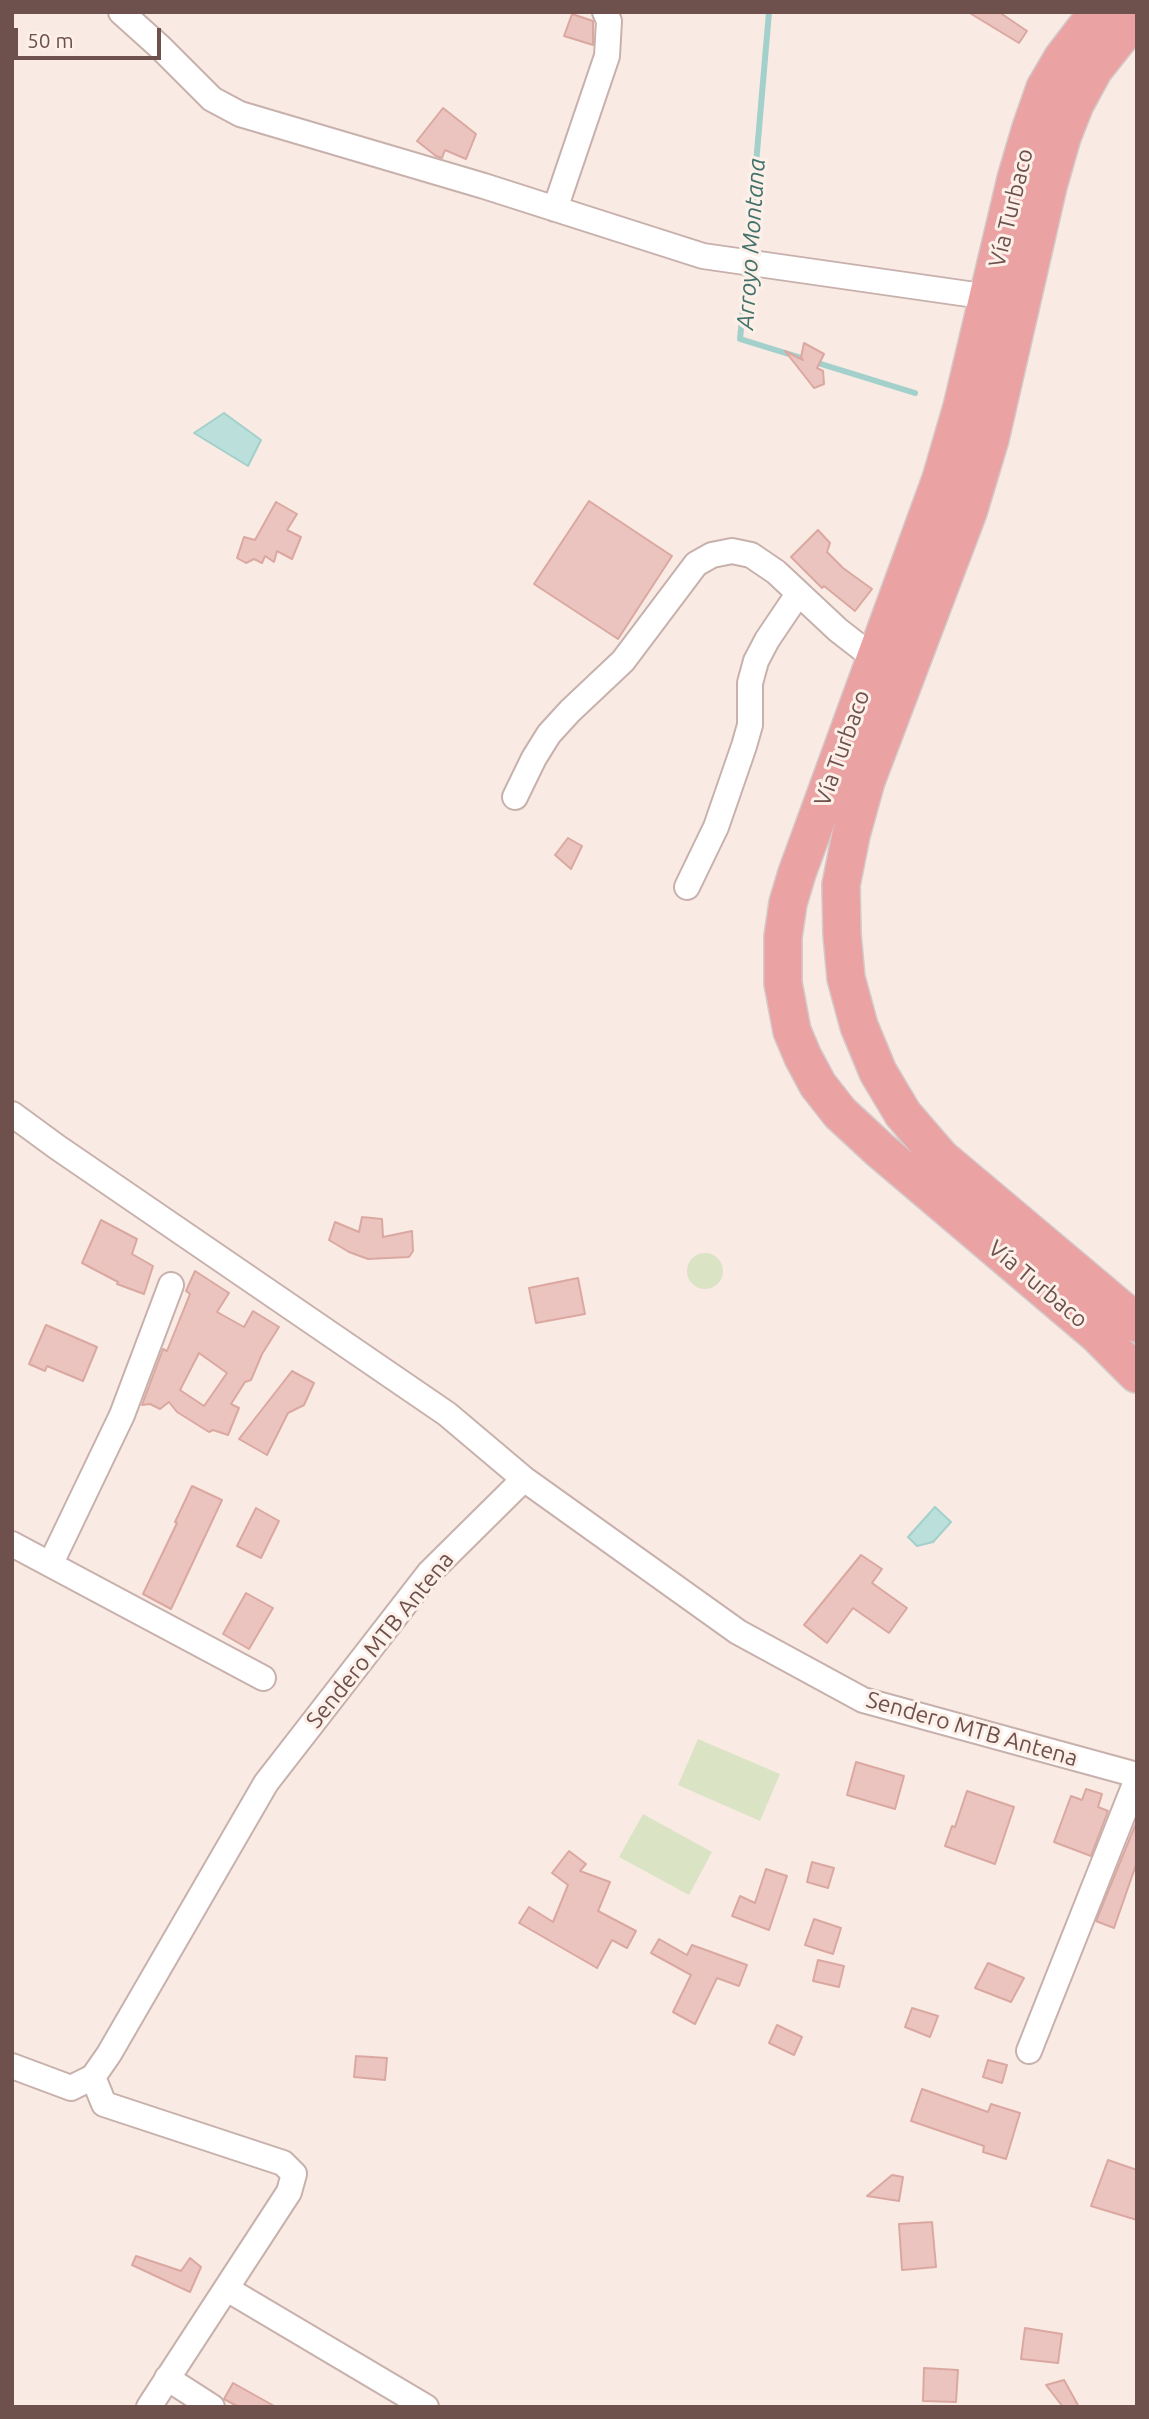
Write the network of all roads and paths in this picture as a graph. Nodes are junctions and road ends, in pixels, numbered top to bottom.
1 (121, 12) edge
2 (605, 12) edge
3 (1098, 12) edge
4 (1137, 15) edge
5 (555, 209) junction
6 (989, 297) junction
7 (798, 594) junction
8 (874, 657) junction
9 (515, 797) dead end
10 (687, 887) dead end
11 (12, 1114) edge
12 (171, 1285) dead end
13 (1137, 1323) edge
14 (1137, 1374) edge
15 (524, 1479) junction
16 (12, 1544) edge
17 (51, 1563) junction
18 (263, 1678) dead end
19 (1137, 1777) edge
20 (1030, 2051) dead end
21 (12, 2066) edge
22 (93, 2077) junction
23 (227, 2288) junction
24 (167, 2378) junction
25 (149, 2407) edge
26 (212, 2407) edge
27 (426, 2407) edge

1 - 5 street
2 - 5 street
3 - 6 highway, Vía Turbaco
4 - 13 highway, Vía Turbaco
5 - 6 street
6 - 8 highway, Vía Turbaco
7 - 8 street
7 - 9 street
7 - 10 street
8 - 14 highway, Vía Turbaco
11 - 15 street
12 - 17 street
15 - 19 street, Sendero MTB Antena
15 - 22 street, Sendero MTB Antena
16 - 17 street
17 - 18 street
19 - 20 street
21 - 22 street
22 - 23 street
23 - 24 street
23 - 27 street
24 - 25 street
24 - 26 street

